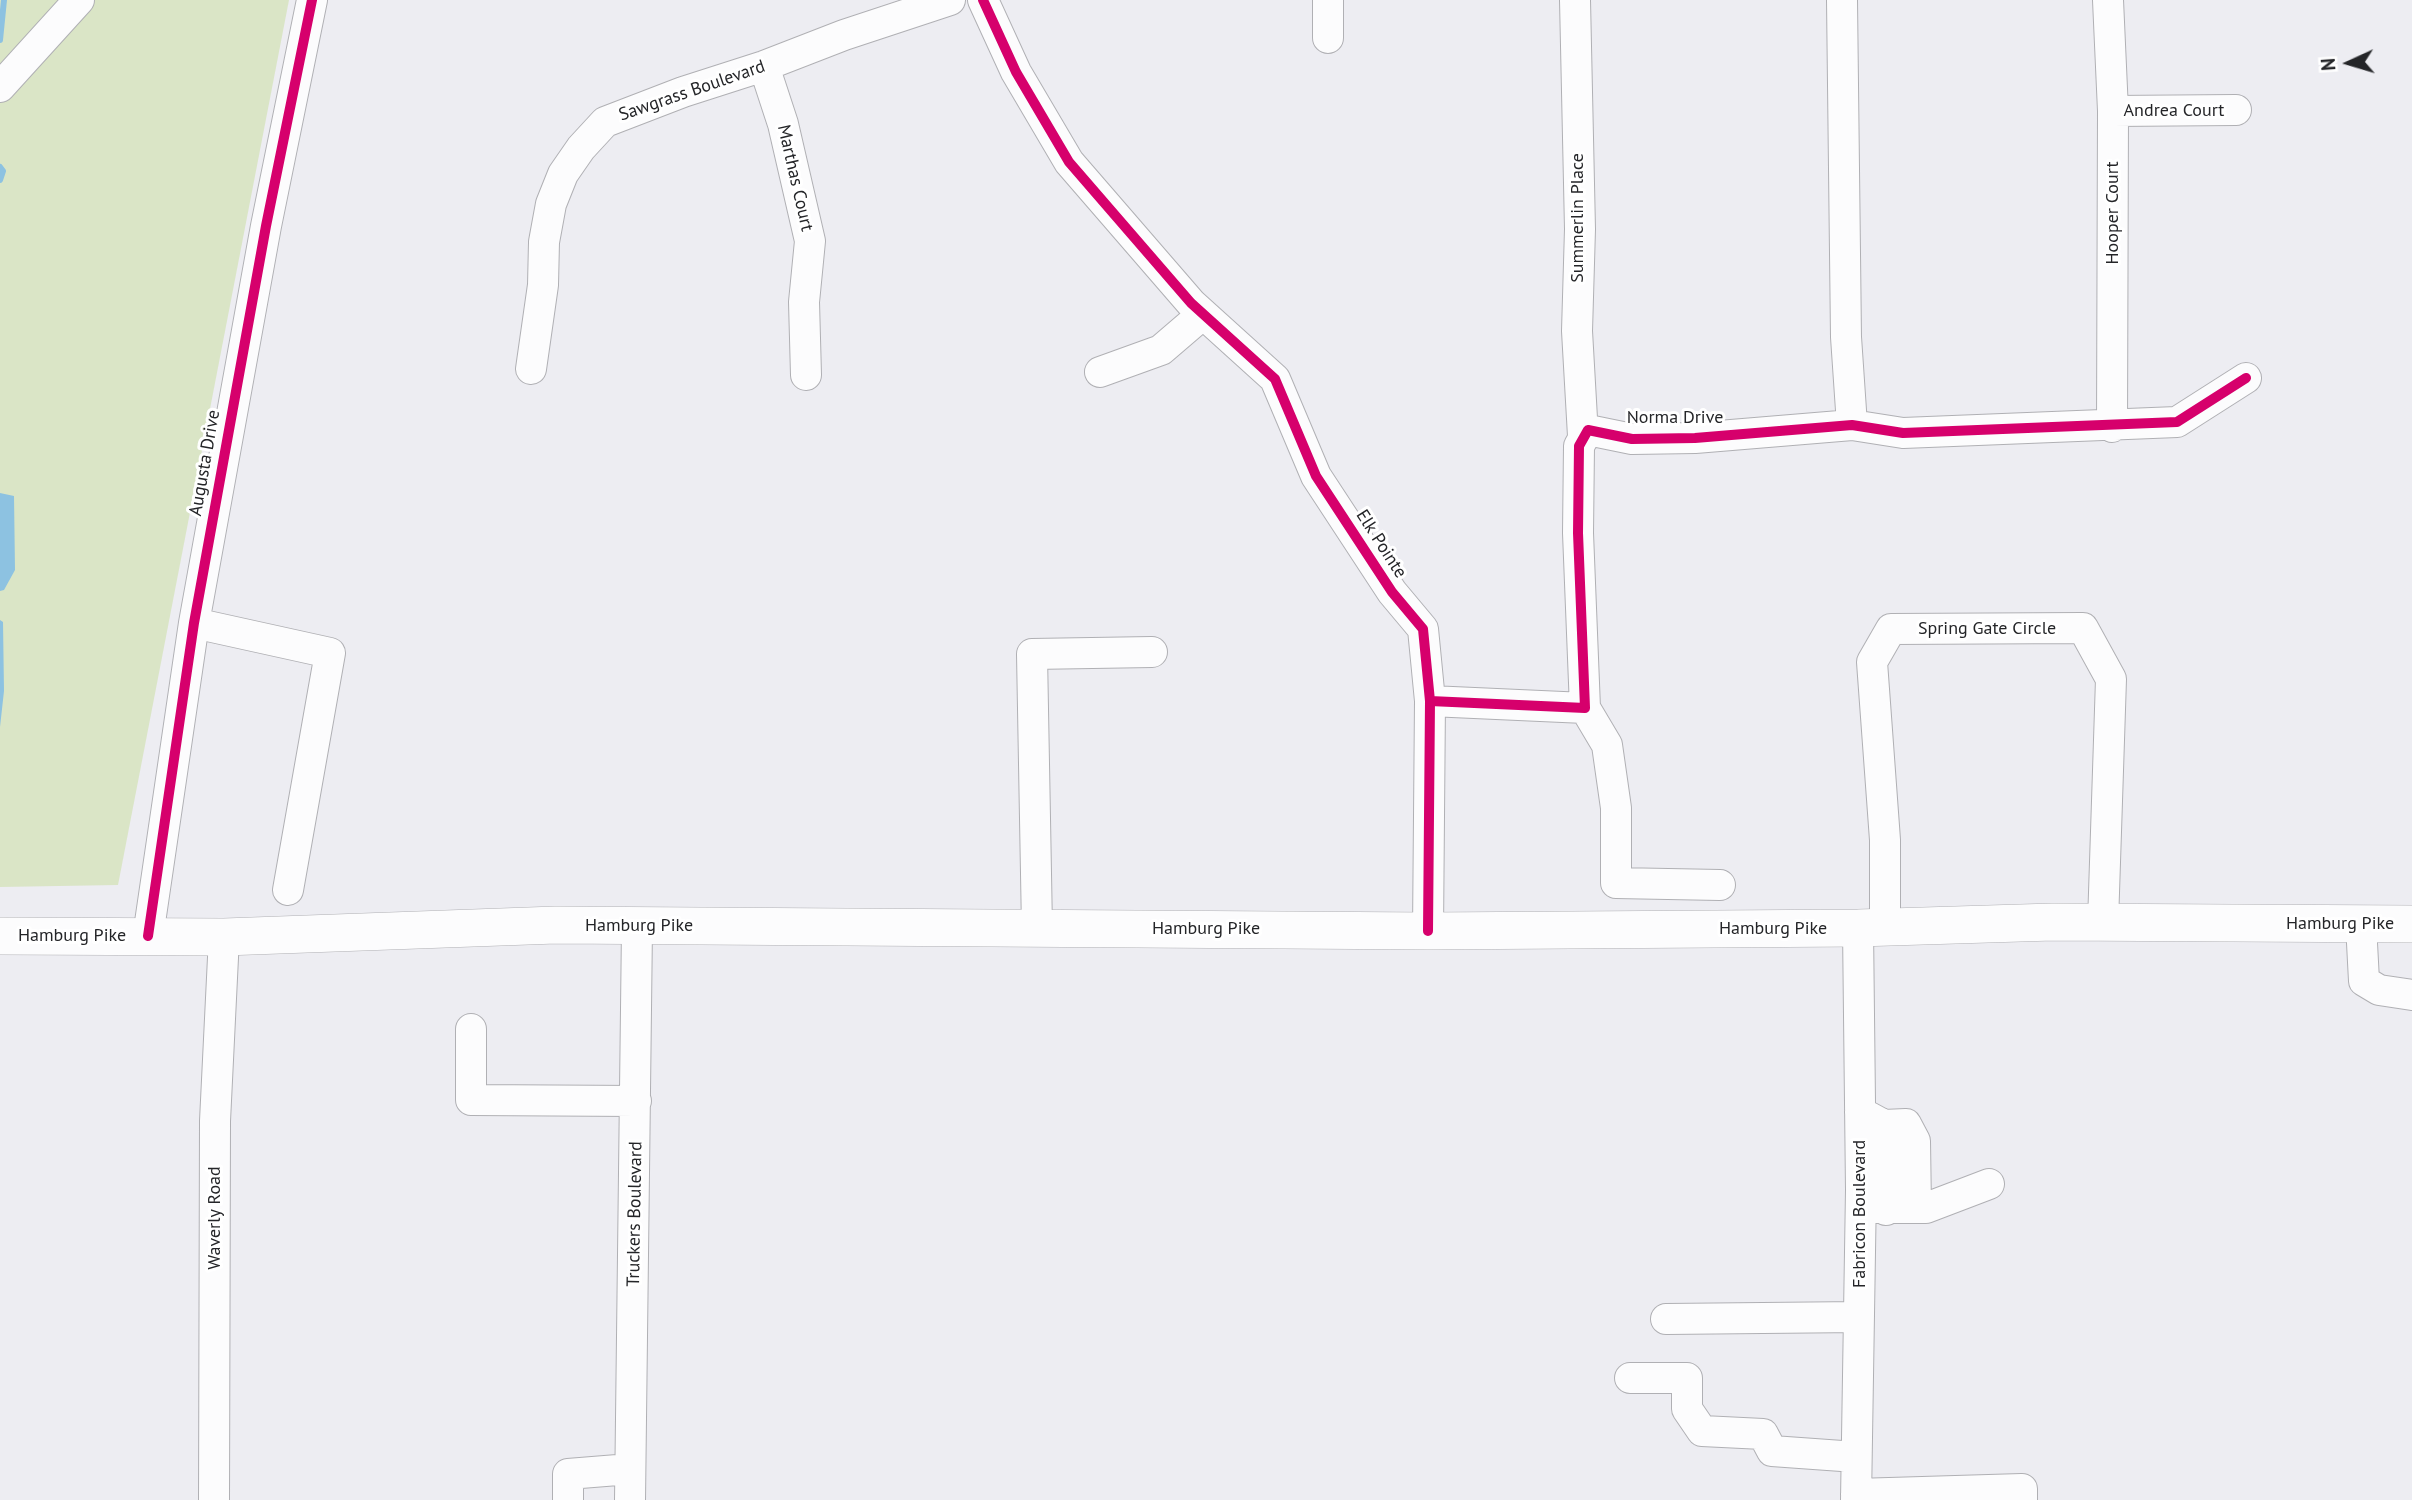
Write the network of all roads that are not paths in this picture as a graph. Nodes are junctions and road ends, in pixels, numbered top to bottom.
1 (79, 0) edge
2 (312, 0) edge
3 (950, 0) edge
4 (983, 0) edge
5 (1328, 0) edge
6 (1575, 0) edge
7 (1842, 0) edge
8 (2108, 0) edge
9 (1328, 38) dead end
10 (764, 66) junction
11 (0, 87) edge
12 (2236, 110) dead end
13 (2113, 111) junction
14 (1203, 314) junction
15 (531, 369) dead end
16 (1100, 372) dead end
17 (806, 375) dead end
18 (2246, 378) dead end
19 (1852, 425) junction
20 (2112, 427) junction
21 (1583, 436) junction
22 (194, 623) junction
23 (1152, 652) dead end
24 (1430, 702) junction
25 (1585, 708) junction
26 (1720, 885) dead end
27 (288, 890) dead end
28 (2103, 923) junction
29 (2361, 924) junction
30 (2412, 924) edge
31 (637, 927) junction
32 (1037, 928) junction
33 (1872, 928) junction
34 (1428, 931) junction
35 (148, 936) junction
36 (224, 937) junction
37 (2, 940) edge
38 (2412, 995) edge
39 (471, 1029) dead end
40 (636, 1101) junction
41 (1872, 1119) junction
42 (1989, 1184) dead end
43 (1916, 1208) junction
44 (1873, 1209) junction
45 (1859, 1317) junction
46 (1666, 1319) dead end
47 (1630, 1378) dead end
48 (1856, 1457) junction
49 (630, 1469) junction
50 (1856, 1497) edge
51 (214, 1500) edge
52 (568, 1500) edge
53 (630, 1500) edge
54 (2022, 1500) edge

1 - 11 street
2 - 22 street, Augusta Drive
3 - 10 street, Sawgrass Boulevard
4 - 14 street, Elk Pointe
5 - 9 street
6 - 21 street, Summerlin Place
7 - 19 street
8 - 13 street, Hooper Court
10 - 15 street, Sawgrass Boulevard
10 - 17 street, Marthas Court
12 - 13 street, Andrea Court
13 - 20 street, Hooper Court
14 - 16 street
14 - 24 street, Elk Pointe
18 - 20 street, Norma Drive
19 - 20 street, Norma Drive
19 - 21 street, Norma Drive
21 - 25 street
22 - 27 street
22 - 35 street, Augusta Drive
23 - 32 street
24 - 25 street
24 - 34 street, Elk Pointe
25 - 26 street
28 - 29 main road, Hamburg Pike
28 - 33 main road, Hamburg Pike
28 - 33 street, Spring Gate Circle
29 - 30 main road, Hamburg Pike
29 - 38 street
31 - 32 main road, Hamburg Pike
31 - 36 main road, Hamburg Pike
31 - 40 street, Truckers Boulevard
32 - 34 main road, Hamburg Pike
33 - 34 main road, Hamburg Pike
33 - 41 street, Fabricon Boulevard
35 - 36 main road, Hamburg Pike
35 - 37 main road, Hamburg Pike
36 - 51 street, Waverly Road
39 - 40 street
40 - 49 street, Truckers Boulevard
41 - 43 street
41 - 44 street, Fabricon Boulevard
42 - 43 street
43 - 44 street
44 - 45 street, Fabricon Boulevard
45 - 46 street
45 - 48 street, Fabricon Boulevard
47 - 48 street
48 - 50 street, Fabricon Boulevard
49 - 52 street
49 - 53 street, Truckers Boulevard
50 - 54 street

